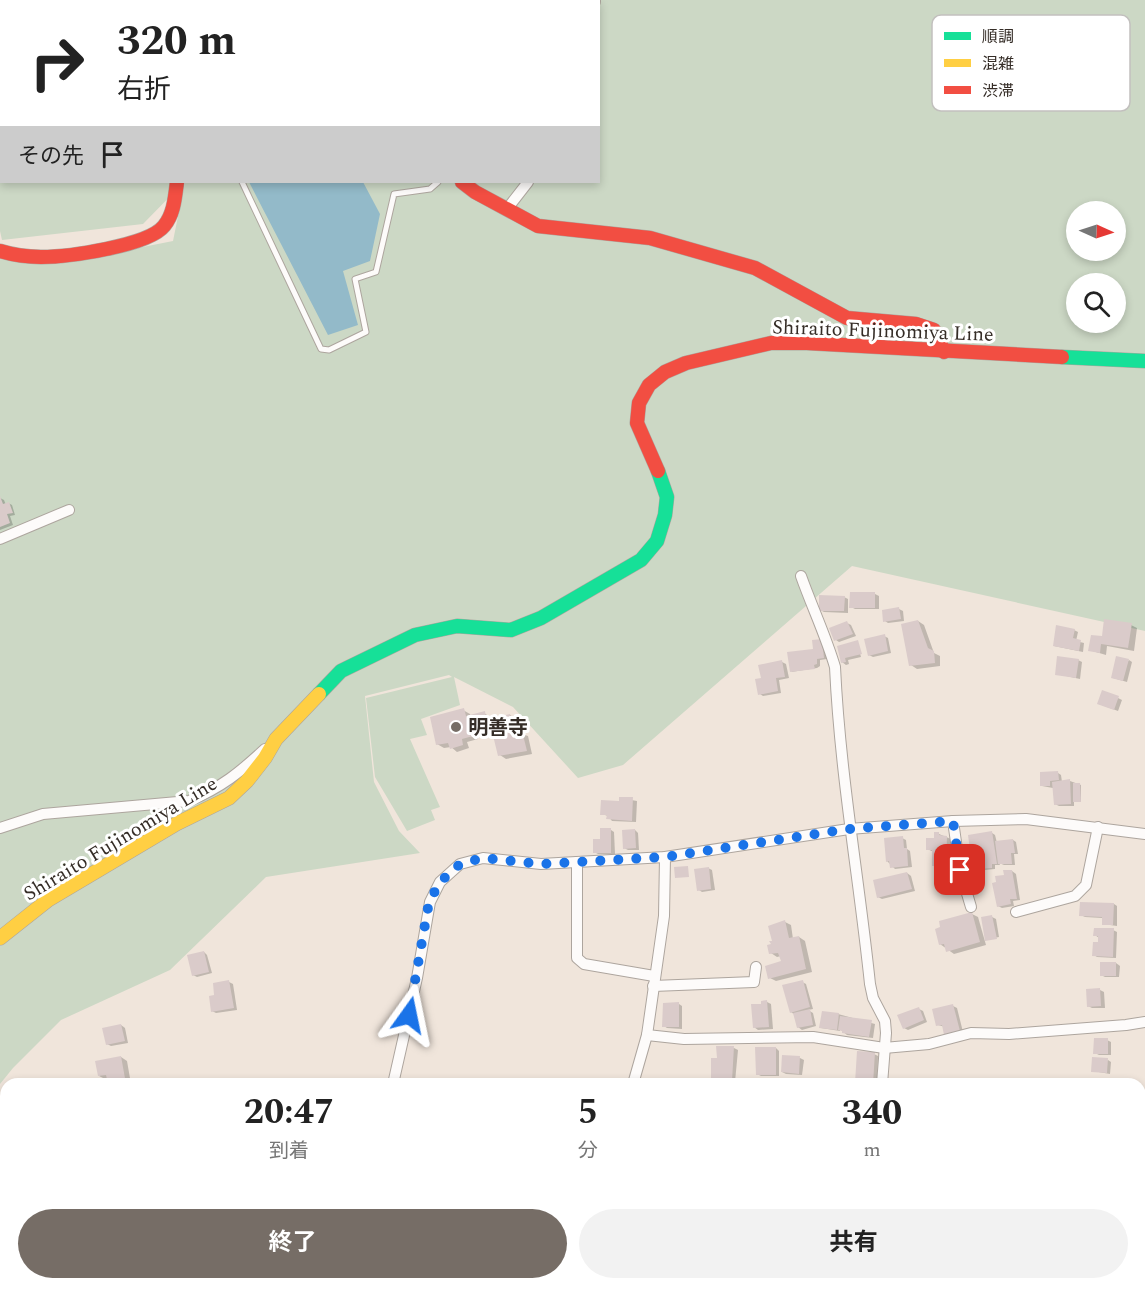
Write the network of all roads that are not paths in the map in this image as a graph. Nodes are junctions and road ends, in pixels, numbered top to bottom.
1 (177, 183) edge
2 (243, 183) edge
3 (437, 183) edge
4 (463, 183) edge
5 (527, 183) edge
6 (507, 209) junction
7 (0, 251) edge
8 (944, 352) junction
9 (1145, 361) edge
10 (69, 510) dead end
11 (0, 539) edge
12 (801, 576) dead end
13 (276, 739) junction
14 (953, 821) junction
15 (1098, 827) junction
16 (0, 828) edge
17 (849, 829) junction
18 (1145, 834) edge
19 (665, 857) junction
20 (577, 862) junction
21 (971, 907) dead end
22 (1017, 912) dead end
23 (0, 938) edge
24 (756, 967) dead end
25 (654, 981) junction
26 (1145, 1022) edge
27 (646, 1035) junction
28 (885, 1048) junction
29 (394, 1078) edge
30 (635, 1078) edge
31 (882, 1078) edge

1 - 7 main road
2 - 3 lane
4 - 6 main road
5 - 6 street
6 - 8 main road
8 - 9 main road, Shiraito Fujinomiya Line
8 - 13 main road, Shiraito Fujinomiya Line
10 - 11 street
12 - 17 street
13 - 16 street
13 - 23 main road, Shiraito Fujinomiya Line
14 - 15 street
14 - 17 street
14 - 21 street
15 - 18 street
15 - 22 street
17 - 19 street
17 - 28 street
19 - 20 street
19 - 25 street
20 - 25 street
20 - 29 street
24 - 25 street
25 - 27 street
26 - 28 street
27 - 28 street
27 - 30 street
28 - 31 street

